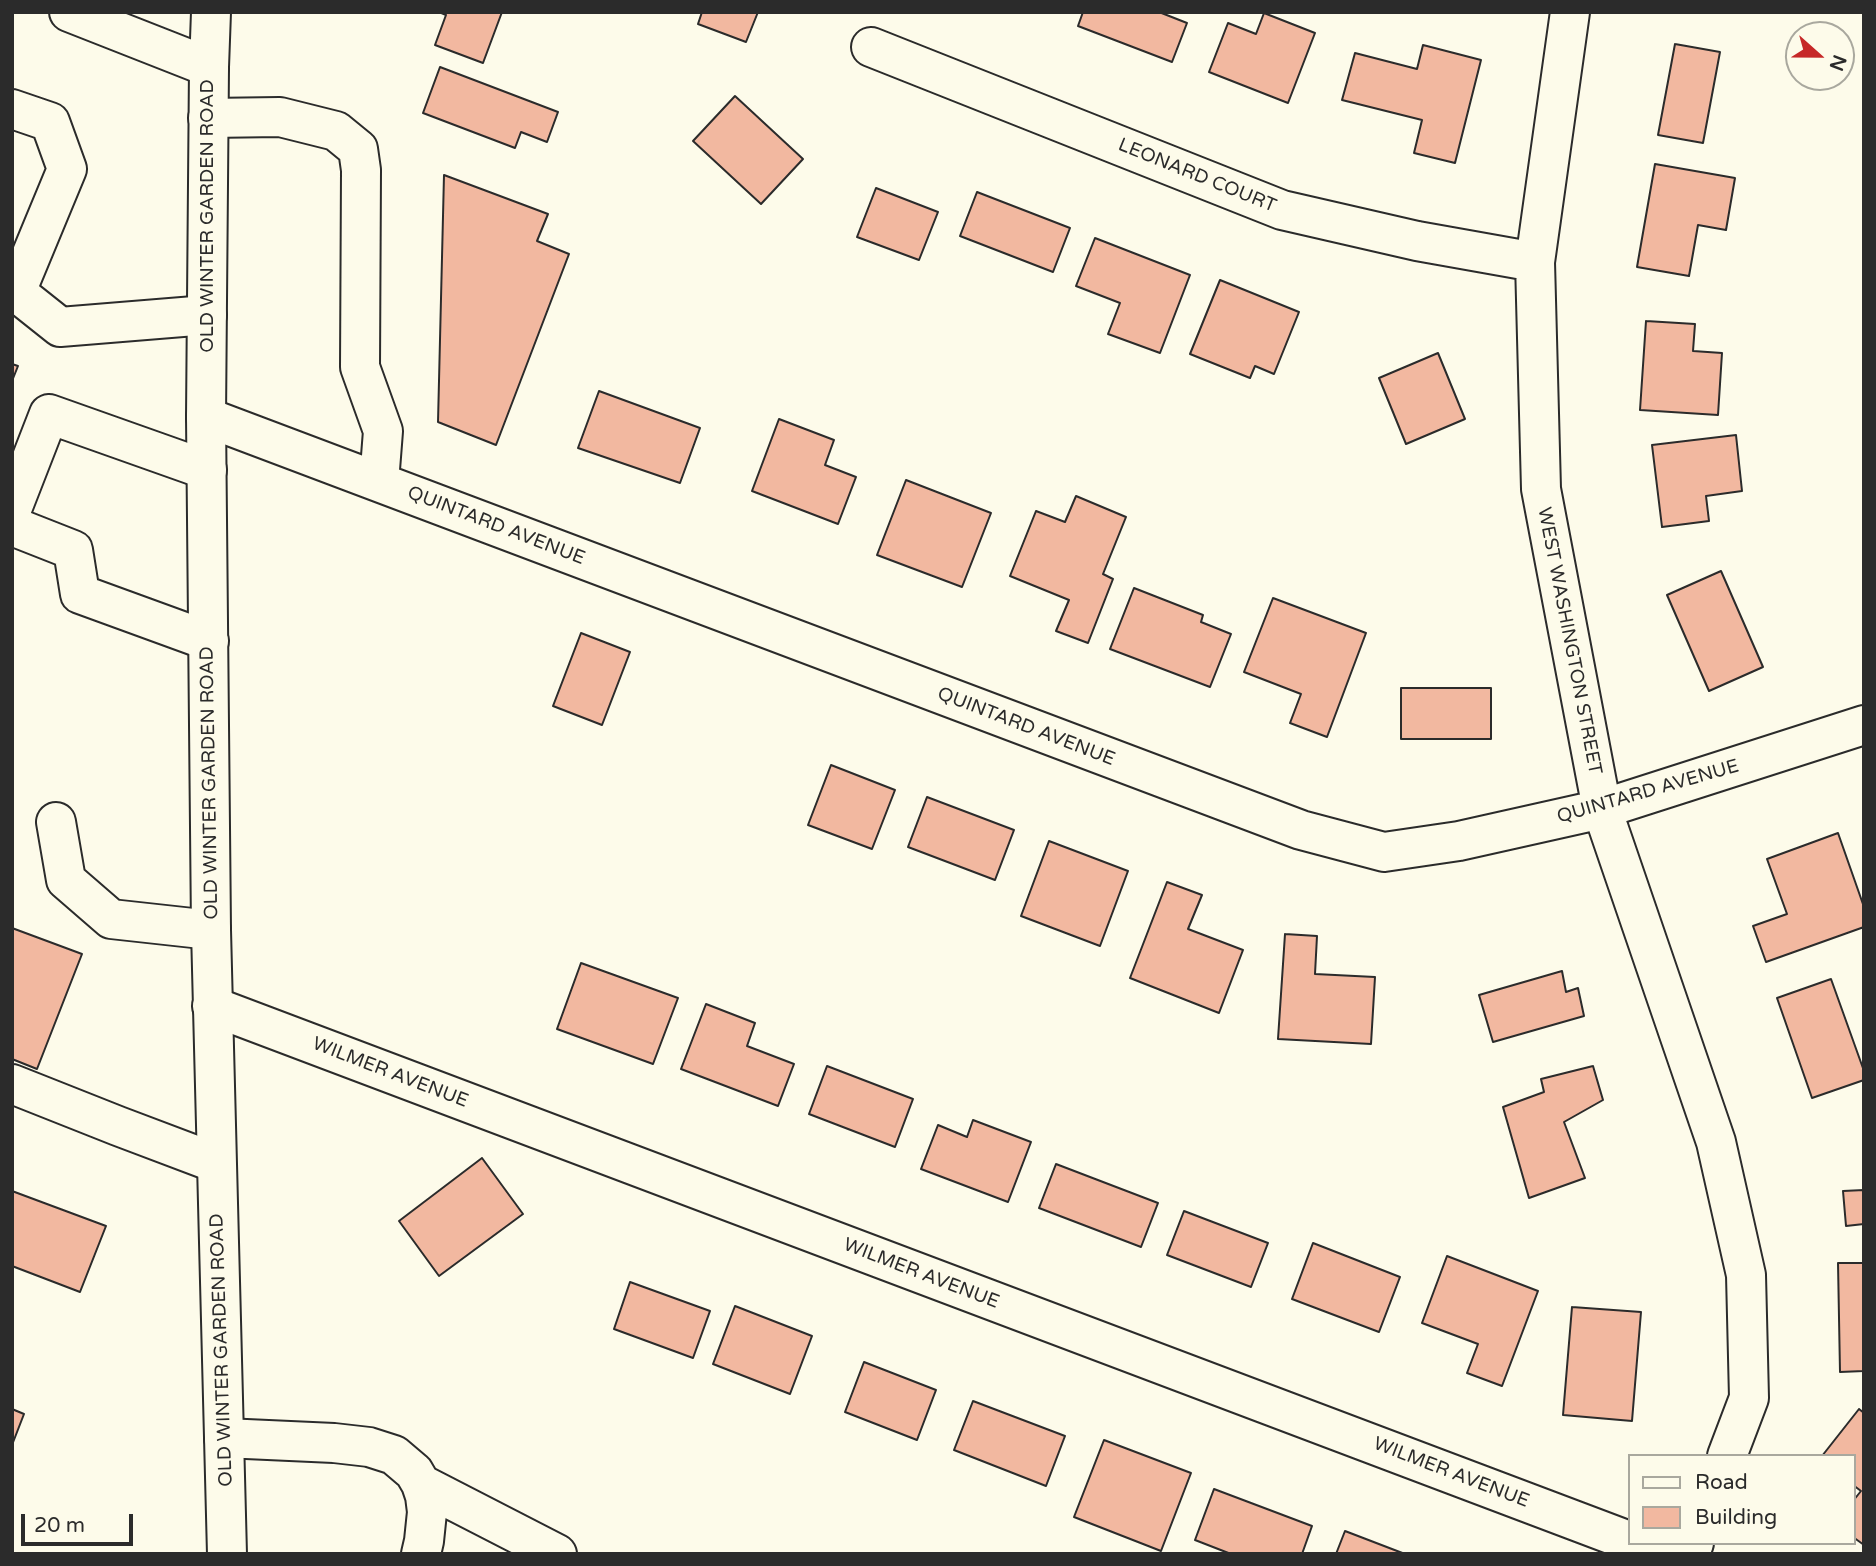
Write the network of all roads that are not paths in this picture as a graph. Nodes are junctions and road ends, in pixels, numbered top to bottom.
1 (69, 12) edge
2 (211, 12) edge
3 (1570, 12) edge
4 (871, 47) dead end
5 (209, 67) junction
6 (12, 109) edge
7 (208, 118) junction
8 (1535, 262) junction
9 (207, 315) junction
10 (206, 417) junction
11 (207, 470) junction
12 (379, 482) junction
13 (12, 509) edge
14 (12, 526) edge
15 (209, 641) junction
16 (1864, 725) edge
17 (1602, 809) junction
18 (56, 822) dead end
19 (211, 930) junction
20 (212, 1006) junction
21 (12, 1084) edge
22 (216, 1163) junction
23 (224, 1438) junction
24 (1728, 1454) edge
25 (421, 1484) junction
26 (1628, 1541) edge
27 (1641, 1545) edge
28 (228, 1554) edge
29 (421, 1554) edge
30 (557, 1554) edge
31 (1664, 1554) edge

1 - 5 street
2 - 5 street, OLD WINTER GARDEN ROAD
3 - 8 street, WEST WASHINGTON STREET
4 - 8 street, LEONARD COURT
5 - 7 street, OLD WINTER GARDEN ROAD
6 - 9 street
7 - 9 street, OLD WINTER GARDEN ROAD
7 - 12 street
8 - 17 street, WEST WASHINGTON STREET
9 - 10 street, OLD WINTER GARDEN ROAD
10 - 11 street, OLD WINTER GARDEN ROAD
10 - 12 street, QUINTARD AVENUE
11 - 13 street
11 - 15 street, OLD WINTER GARDEN ROAD
12 - 17 street, QUINTARD AVENUE
14 - 15 street
15 - 19 street, OLD WINTER GARDEN ROAD
16 - 17 street, QUINTARD AVENUE
17 - 24 street, WEST WASHINGTON STREET
18 - 19 street
19 - 20 street, OLD WINTER GARDEN ROAD
20 - 22 street, OLD WINTER GARDEN ROAD
20 - 26 street, WILMER AVENUE
21 - 22 street
22 - 23 street, OLD WINTER GARDEN ROAD
23 - 25 street
23 - 28 street, OLD WINTER GARDEN ROAD
25 - 29 street
25 - 30 street
27 - 31 street

